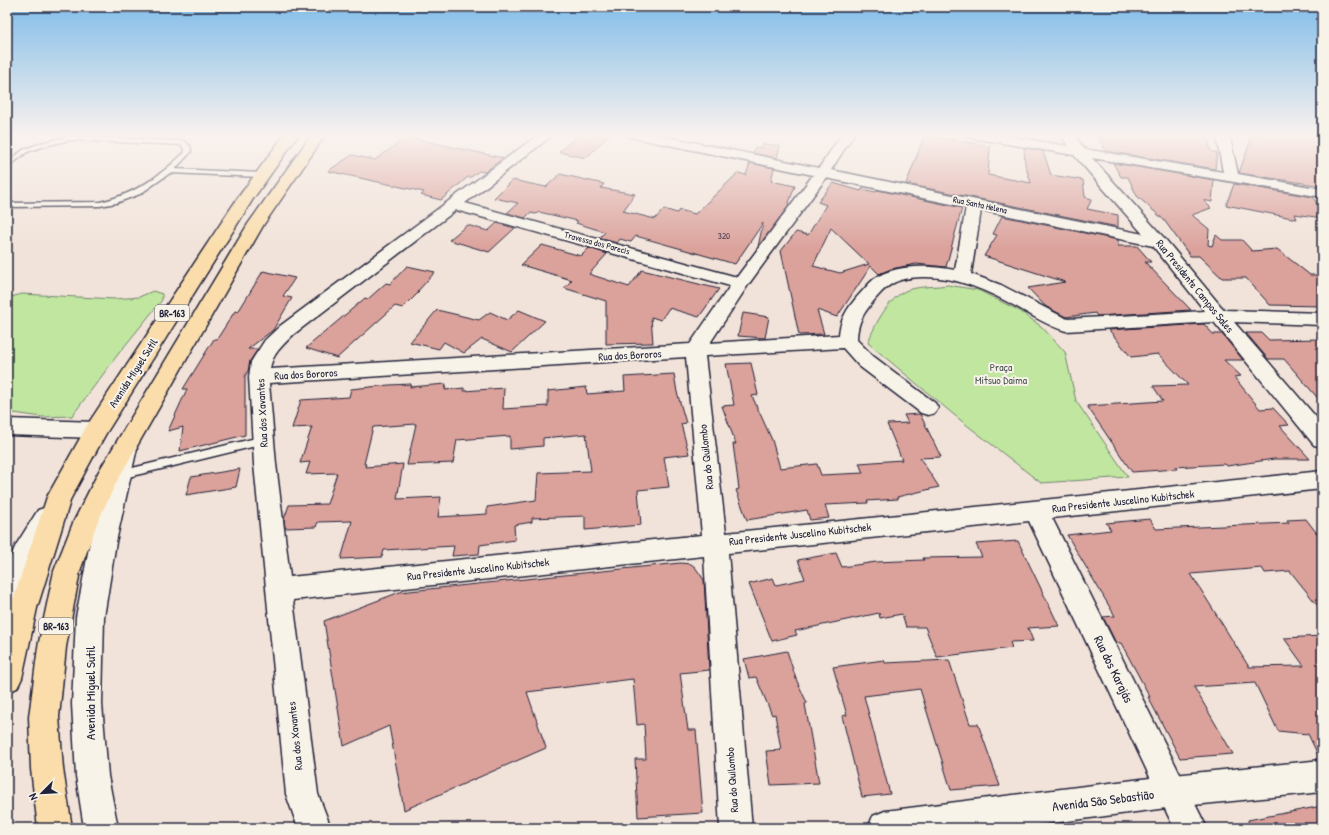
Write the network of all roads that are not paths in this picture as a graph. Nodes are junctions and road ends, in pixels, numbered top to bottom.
1 (167, 173) edge
2 (215, 173) edge
3 (291, 173) edge
4 (496, 173) edge
5 (822, 173) edge
6 (828, 173) edge
7 (1098, 173) edge
8 (1212, 173) edge
9 (1230, 173) edge
10 (261, 175) joint
11 (1231, 176) junction
12 (1322, 193) edge
13 (974, 204) junction
14 (7, 205) edge
15 (453, 205) junction
16 (1159, 242) junction
17 (962, 277) junction
18 (741, 282) junction
19 (1219, 316) junction
20 (1322, 319) edge
21 (848, 341) junction
22 (695, 351) junction
23 (259, 377) junction
24 (928, 408) dead end
25 (7, 427) edge
26 (96, 430) junction
27 (1322, 439) edge
28 (264, 440) junction
29 (128, 442) junction
30 (120, 475) junction
31 (1322, 480) edge
32 (59, 497) junction
33 (1036, 510) junction
34 (715, 543) junction
35 (279, 590) junction
36 (7, 598) edge
37 (7, 678) edge
38 (1322, 776) edge
39 (1174, 791) junction
40 (55, 826) edge
41 (101, 828) edge
42 (315, 828) edge
43 (736, 828) edge
44 (885, 828) edge
45 (1191, 828) edge

1 - 14 lane
2 - 10 lane
3 - 29 highway, Avenida Miguel Sutil / BR-163
4 - 15 street, Rua dos Xavantes
5 - 18 street
6 - 13 street, Rua Santa Helena
7 - 16 street, Rua Presidente Campos Sales
8 - 11 street
9 - 11 street
10 - 26 highway, Avenida Miguel Sutil / BR-163
11 - 12 street
13 - 16 street, Rua Santa Helena
13 - 17 street
15 - 18 street, Travessa dos Parecis
15 - 23 street, Rua dos Xavantes
16 - 19 street, Rua Presidente Campos Sales
17 - 19 street
17 - 21 street
18 - 22 street
19 - 20 street
19 - 27 street, Rua Presidente Campos Sales
21 - 22 street, Rua dos Bororos
21 - 24 street
22 - 23 street, Rua dos Bororos
22 - 34 street, Rua do Quilombo
23 - 28 street, Rua dos Xavantes
25 - 26 street
26 - 32 highway, Avenida Miguel Sutil / BR-163
28 - 30 lane
28 - 35 street, Rua dos Xavantes
29 - 30 main road, Avenida Miguel Sutil
29 - 40 highway, Avenida Miguel Sutil / BR-163
30 - 41 main road, Avenida Miguel Sutil
31 - 33 street, Rua Presidente Juscelino Kubitschek
32 - 36 main road, Avenida Miguel Sutil
32 - 37 highway, Avenida Miguel Sutil / BR-163
33 - 34 street, Rua Presidente Juscelino Kubitschek
33 - 39 street, Rua dos Karajás
34 - 35 street, Rua Presidente Juscelino Kubitschek
34 - 43 street, Rua do Quilombo
35 - 42 street, Rua dos Xavantes
38 - 39 main road, Avenida São Sebastião
39 - 44 main road, Avenida São Sebastião
39 - 45 street, Rua dos Karajás

